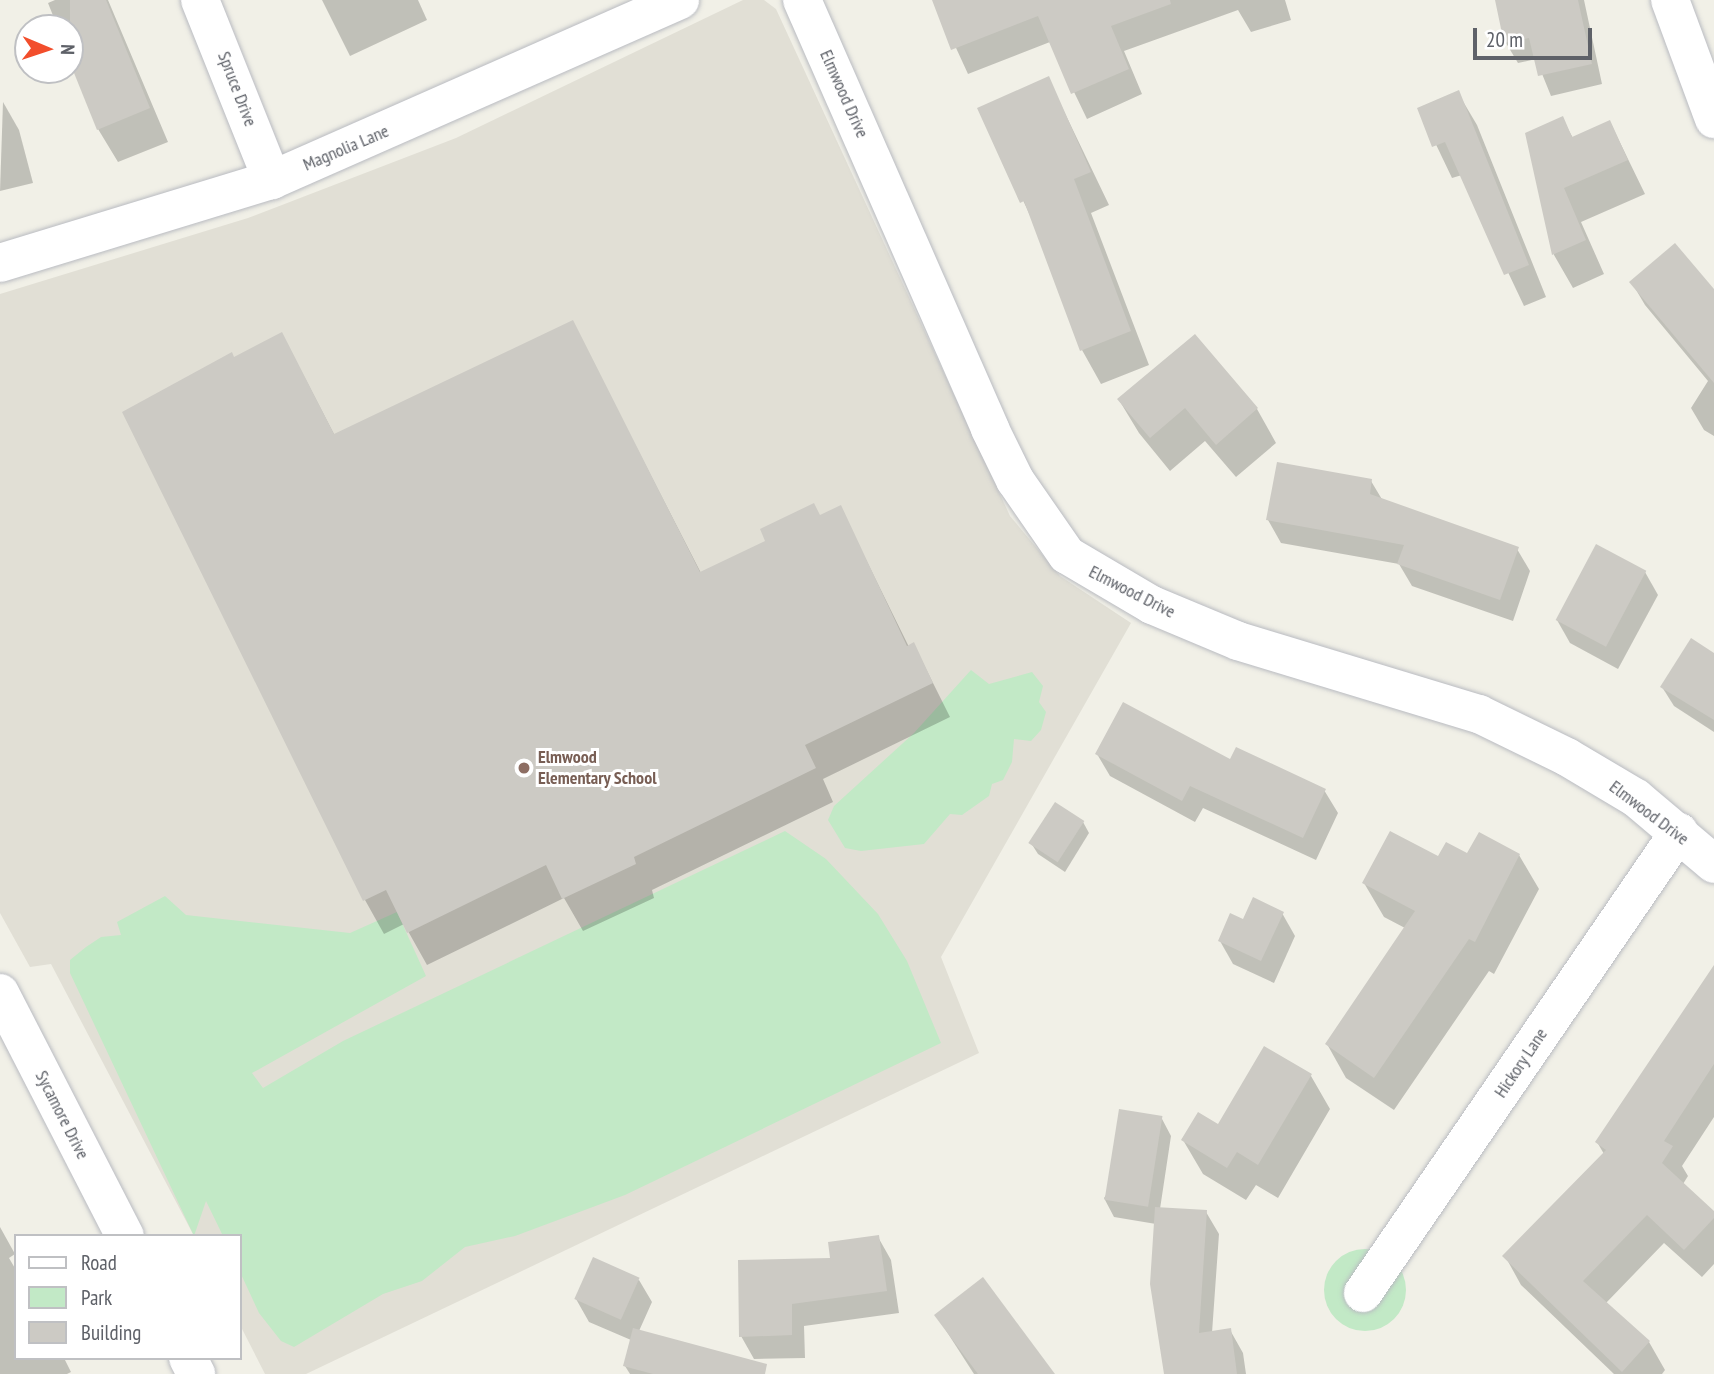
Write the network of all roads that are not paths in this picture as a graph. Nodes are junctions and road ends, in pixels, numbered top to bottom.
1 (200, 0) edge
2 (680, 0) edge
3 (802, 0) edge
4 (1670, 0) edge
5 (1714, 119) edge
6 (272, 180) junction
7 (0, 262) edge
8 (1679, 832) junction
9 (1714, 864) edge
10 (0, 993) edge
11 (124, 1234) edge
12 (1363, 1293) dead end

1 - 6 street, Spruce Drive
2 - 6 street, Magnolia Lane
3 - 8 street, Elmwood Drive
4 - 5 street
6 - 7 street, Magnolia Lane
8 - 9 street, Elmwood Drive
8 - 12 street, Hickory Lane
10 - 11 street, Sycamore Drive

